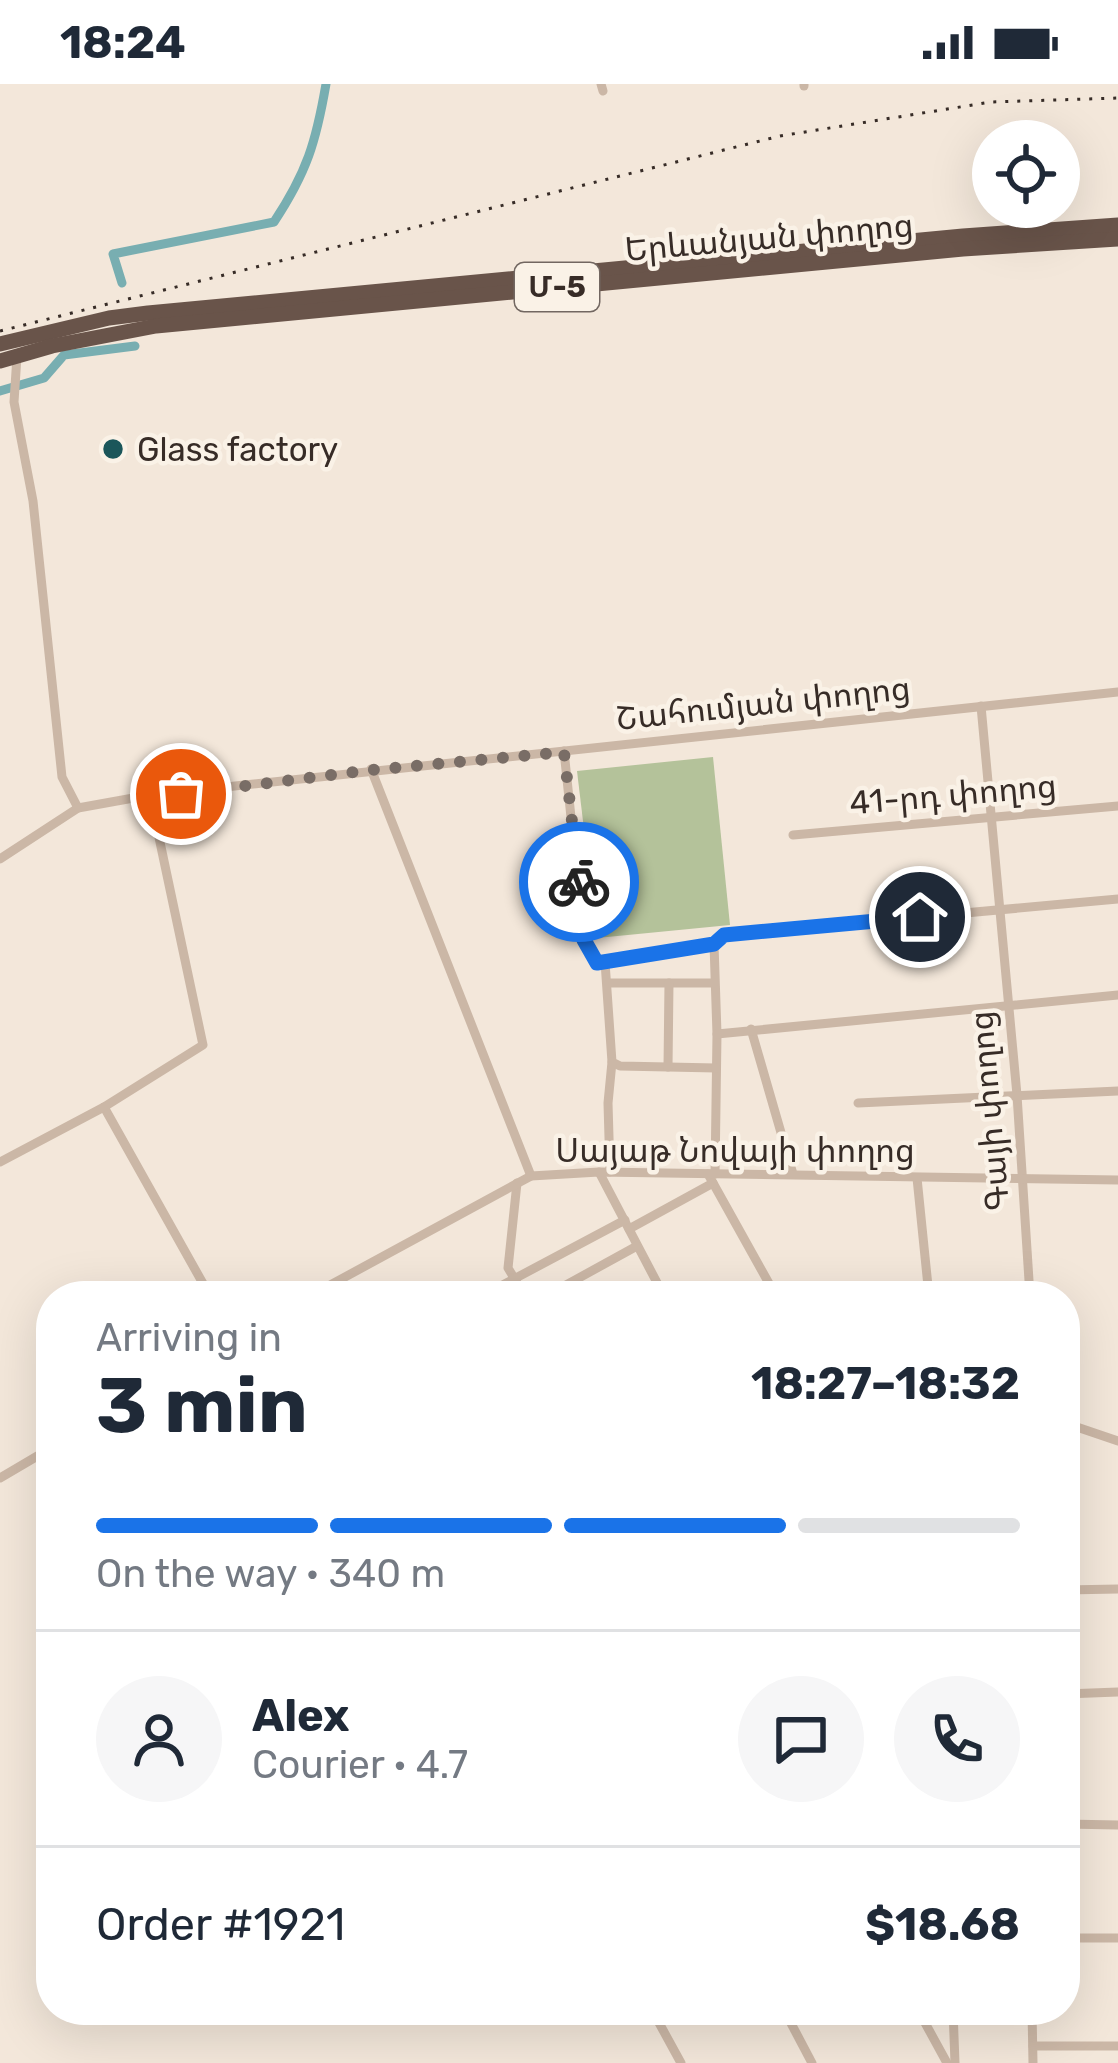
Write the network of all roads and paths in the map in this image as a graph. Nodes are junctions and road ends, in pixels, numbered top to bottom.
1 (1118, 225) edge
2 (1118, 239) edge
3 (963, 243) junction
4 (239, 312) junction
5 (0, 344) edge
6 (8, 358) edge
7 (1118, 692) edge
8 (981, 706) junction
9 (564, 752) junction
10 (371, 770) junction
11 (150, 796) junction
12 (1118, 806) edge
13 (78, 808) junction
14 (991, 818) junction
15 (793, 835) dead end
16 (0, 859) edge
17 (1118, 899) edge
18 (1000, 910) junction
19 (714, 944) junction
20 (601, 962) junction
21 (609, 983) junction
22 (669, 983) junction
23 (714, 983) junction
24 (1118, 995) edge
25 (1007, 1005) junction
26 (752, 1029) junction
27 (717, 1034) junction
28 (612, 1062) junction
29 (668, 1066) junction
30 (716, 1068) junction
31 (1118, 1091) edge
32 (1017, 1096) junction
33 (858, 1103) dead end
34 (104, 1107) junction
35 (0, 1162) edge
36 (605, 1172) junction
37 (793, 1174) junction
38 (531, 1176) junction
39 (712, 1177) junction
40 (917, 1178) junction
41 (1023, 1180) junction
42 (1118, 1180) edge
43 (517, 1183) junction
44 (627, 1224) junction
45 (638, 1246) junction
46 (514, 1279) junction
47 (202, 1281) edge
48 (337, 1281) edge
49 (510, 1281) edge
50 (574, 1281) edge
51 (656, 1281) edge
52 (768, 1281) edge
53 (927, 1281) edge
54 (1029, 1281) edge
55 (1080, 1428) edge
56 (1118, 1442) edge
57 (36, 1457) edge
58 (0, 1478) edge
59 (1118, 1589) edge
60 (1080, 1590) edge
61 (1118, 1692) edge
62 (1080, 1693) edge
63 (1080, 1824) edge
64 (1118, 1825) edge
65 (1118, 1938) edge
66 (1080, 1939) edge
67 (660, 2025) edge
68 (792, 2025) edge
69 (927, 2025) edge
70 (952, 2025) edge
71 (1032, 2025) edge
72 (1033, 2046) junction
73 (1118, 2046) edge
74 (681, 2063) edge
75 (812, 2063) edge
76 (951, 2063) edge
77 (1033, 2063) edge

1 - 3 highway, Երևանյան փողոց / Մ-5
2 - 3 highway, Երևանյան փողոց / Մ-5
3 - 4 highway, Երևանյան փողոց / Մ-5
4 - 5 highway, Երևանյան փողոց / Մ-5
4 - 6 highway, Երևանյան փողոց / Մ-5
6 - 13 street
7 - 8 street, Շահումյան փողոց
8 - 9 street, Շահումյան փողոց
8 - 14 street, Գայի փողոց
9 - 10 street, Շահումյան փողոց
9 - 20 street
10 - 11 street, Շահումյան փողոց
10 - 38 street
11 - 13 street, Շահումյան փողոց
11 - 34 street
12 - 14 street, 41-րդ փողոց
13 - 16 street, Շահումյան փողոց
14 - 15 street, 41-րդ փողոց
14 - 18 street, Գայի փողոց
17 - 18 street
18 - 19 street
18 - 25 street, Գայի փողոց
19 - 20 street
19 - 23 street
20 - 21 street
21 - 22 street
21 - 28 street
22 - 23 street
22 - 29 street
23 - 27 street
24 - 25 street
25 - 26 street
25 - 32 street, Գայի փողոց
26 - 27 street
26 - 37 street
27 - 30 street
28 - 29 street
28 - 36 street
29 - 30 street
30 - 39 street
31 - 32 street
32 - 33 street
32 - 41 street, Գայի փողոց
34 - 35 street
34 - 47 street
36 - 38 street, Սայաթ Նովայի փողոց
36 - 39 street, Սայաթ Նովայի փողոց
36 - 44 street
37 - 39 street, Սայաթ Նովայի փողոց
37 - 40 street, Սայաթ Նովայի փողոց
38 - 43 street, Սայաթ Նովայի փողոց
39 - 44 street
39 - 52 street
40 - 41 street, Սայաթ Նովայի փողոց
40 - 53 street
41 - 42 street, Սայաթ Նովայի փողոց
41 - 54 street, Գայի փողոց
43 - 46 street
43 - 48 street, Սայաթ Նովայի փողոց
44 - 45 street
44 - 46 street
45 - 50 street
45 - 51 street
46 - 49 street
55 - 56 street
57 - 58 street
59 - 60 street
61 - 62 street
63 - 64 street
65 - 66 street
67 - 74 street
68 - 75 street
69 - 76 street
70 - 76 street
71 - 72 street
72 - 73 street
72 - 77 street

